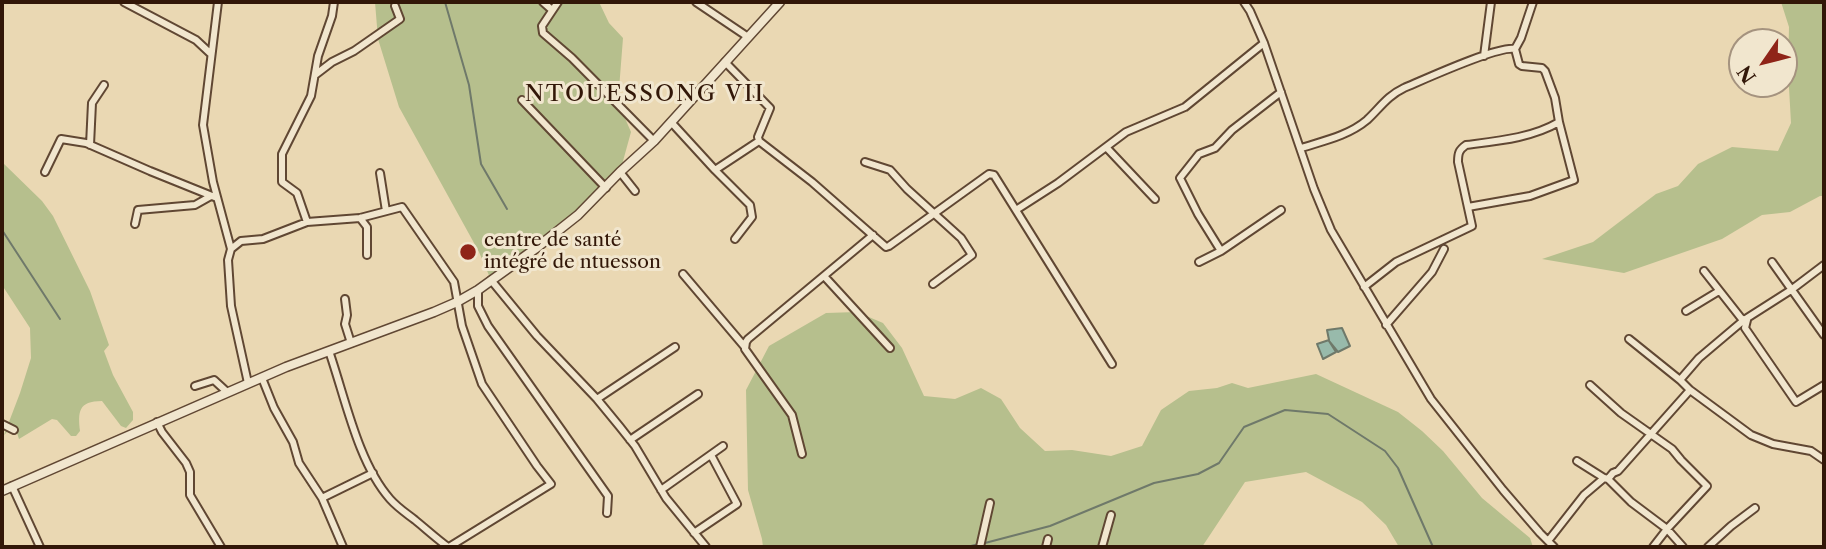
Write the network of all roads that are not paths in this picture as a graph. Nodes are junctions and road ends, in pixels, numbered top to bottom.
1 (124, 2) edge
2 (218, 2) edge
3 (334, 2) edge
4 (543, 2) edge
5 (558, 2) edge
6 (696, 2) edge
7 (780, 2) edge
8 (1244, 2) edge
9 (1490, 2) edge
10 (1534, 2) edge
11 (395, 6) dead end
12 (552, 10) junction
13 (748, 37) junction
14 (1264, 43) junction
15 (1515, 49) junction
16 (211, 54) junction
17 (1484, 56) junction
18 (725, 62) junction
19 (315, 75) junction
20 (104, 85) dead end
21 (1281, 92) junction
22 (522, 100) dead end
23 (671, 122) junction
24 (1559, 122) junction
25 (654, 141) junction
26 (759, 141) junction
27 (90, 145) junction
28 (1106, 147) junction
29 (1301, 148) junction
30 (865, 162) dead end
31 (715, 170) junction
32 (45, 172) dead end
33 (620, 172) junction
34 (380, 173) dead end
35 (606, 188) junction
36 (635, 191) dead end
37 (214, 197) junction
38 (1155, 199) dead end
39 (1468, 207) junction
40 (1016, 210) junction
41 (1281, 210) dead end
42 (386, 211) junction
43 (935, 213) junction
44 (360, 218) junction
45 (307, 222) junction
46 (135, 225) dead end
47 (873, 235) junction
48 (735, 239) dead end
49 (231, 249) junction
50 (1444, 249) dead end
51 (1221, 251) junction
52 (368, 255) dead end
53 (1199, 262) dead end
54 (1772, 262) dead end
55 (1824, 265) edge
56 (1704, 271) dead end
57 (683, 274) dead end
58 (824, 276) junction
59 (491, 280) junction
60 (933, 284) dead end
61 (1364, 287) junction
62 (478, 290) junction
63 (1719, 290) junction
64 (1791, 290) junction
65 (345, 299) dead end
66 (457, 302) junction
67 (1686, 312) dead end
68 (1746, 320) junction
69 (1387, 326) junction
70 (1824, 335) edge
71 (1629, 339) dead end
72 (351, 343) junction
73 (744, 345) junction
74 (675, 347) dead end
75 (890, 348) dead end
76 (329, 351) junction
77 (1112, 364) dead end
78 (262, 378) junction
79 (1680, 380) junction
80 (248, 383) junction
81 (1590, 385) dead end
82 (1824, 385) edge
83 (195, 386) dead end
84 (1690, 390) junction
85 (226, 392) junction
86 (698, 394) dead end
87 (597, 399) junction
88 (158, 422) junction
89 (2, 424) edge
90 (14, 430) dead end
91 (1651, 435) junction
92 (630, 440) junction
93 (723, 446) dead end
94 (802, 454) dead end
95 (711, 455) junction
96 (1824, 460) edge
97 (1577, 461) dead end
98 (373, 473) junction
99 (1606, 478) junction
100 (12, 486) junction
101 (662, 490) junction
102 (2, 491) edge
103 (322, 498) junction
104 (990, 503) dead end
105 (1755, 508) dead end
106 (607, 513) dead end
107 (1111, 515) dead end
108 (1667, 529) junction
109 (694, 533) junction
110 (1048, 539) dead end
111 (1548, 541) junction
112 (40, 547) edge
113 (221, 547) edge
114 (343, 547) edge
115 (448, 547) edge
116 (706, 547) edge
117 (979, 547) edge
118 (1046, 547) edge
119 (1102, 547) edge
120 (1555, 547) edge
121 (1653, 547) edge
122 (1683, 547) edge
123 (1709, 547) edge

1 - 16 street
2 - 16 street
3 - 19 street
4 - 12 street
5 - 12 street
6 - 13 street
7 - 13 street
8 - 14 street
9 - 17 street
10 - 15 street
11 - 19 street
12 - 25 street
13 - 18 street
14 - 21 street
14 - 28 street
15 - 17 street
15 - 24 street
16 - 37 street
17 - 29 street
18 - 23 street
18 - 26 street
19 - 45 street
20 - 27 street
21 - 29 street
21 - 51 street
22 - 35 street
23 - 25 street
23 - 31 street
24 - 39 street
24 - 39 street
25 - 33 street
26 - 31 street
26 - 47 street
27 - 32 street
27 - 37 street
28 - 38 street
28 - 40 street
29 - 61 street
30 - 43 street
31 - 48 street
33 - 35 street
33 - 36 street
34 - 42 street
35 - 59 street
37 - 46 street
37 - 49 street
39 - 61 street
40 - 43 street
40 - 77 street
41 - 51 street
42 - 44 street
42 - 66 street
43 - 47 street
43 - 60 street
44 - 45 street
44 - 52 street
45 - 49 street
47 - 58 street
49 - 80 street
50 - 69 street
51 - 53 street
54 - 64 street
55 - 64 street
56 - 63 street
57 - 73 street
58 - 73 street
58 - 75 street
59 - 62 street
59 - 87 street
61 - 69 street
62 - 66 street
62 - 106 street
63 - 67 street
63 - 68 street
64 - 68 street
64 - 70 street
65 - 72 street
66 - 72 street
66 - 115 street
68 - 79 street
68 - 82 street
69 - 111 street
71 - 79 street
72 - 76 street
73 - 94 street
74 - 87 street
76 - 78 street
76 - 98 street
78 - 80 street
78 - 103 street
79 - 84 street
80 - 85 street
81 - 91 street
83 - 85 street
84 - 91 street
84 - 96 street
85 - 88 street
86 - 92 street
87 - 92 street
88 - 100 street
88 - 113 street
89 - 90 street
91 - 99 street
91 - 108 street
92 - 101 street
93 - 95 street
95 - 101 street
95 - 109 street
97 - 99 street
98 - 103 street
98 - 115 street
99 - 108 street
99 - 111 street
100 - 102 street
100 - 112 street
101 - 109 street
103 - 114 street
104 - 117 street
105 - 123 street
107 - 119 street
108 - 121 street
108 - 122 street
109 - 116 street
110 - 118 street
111 - 120 street

